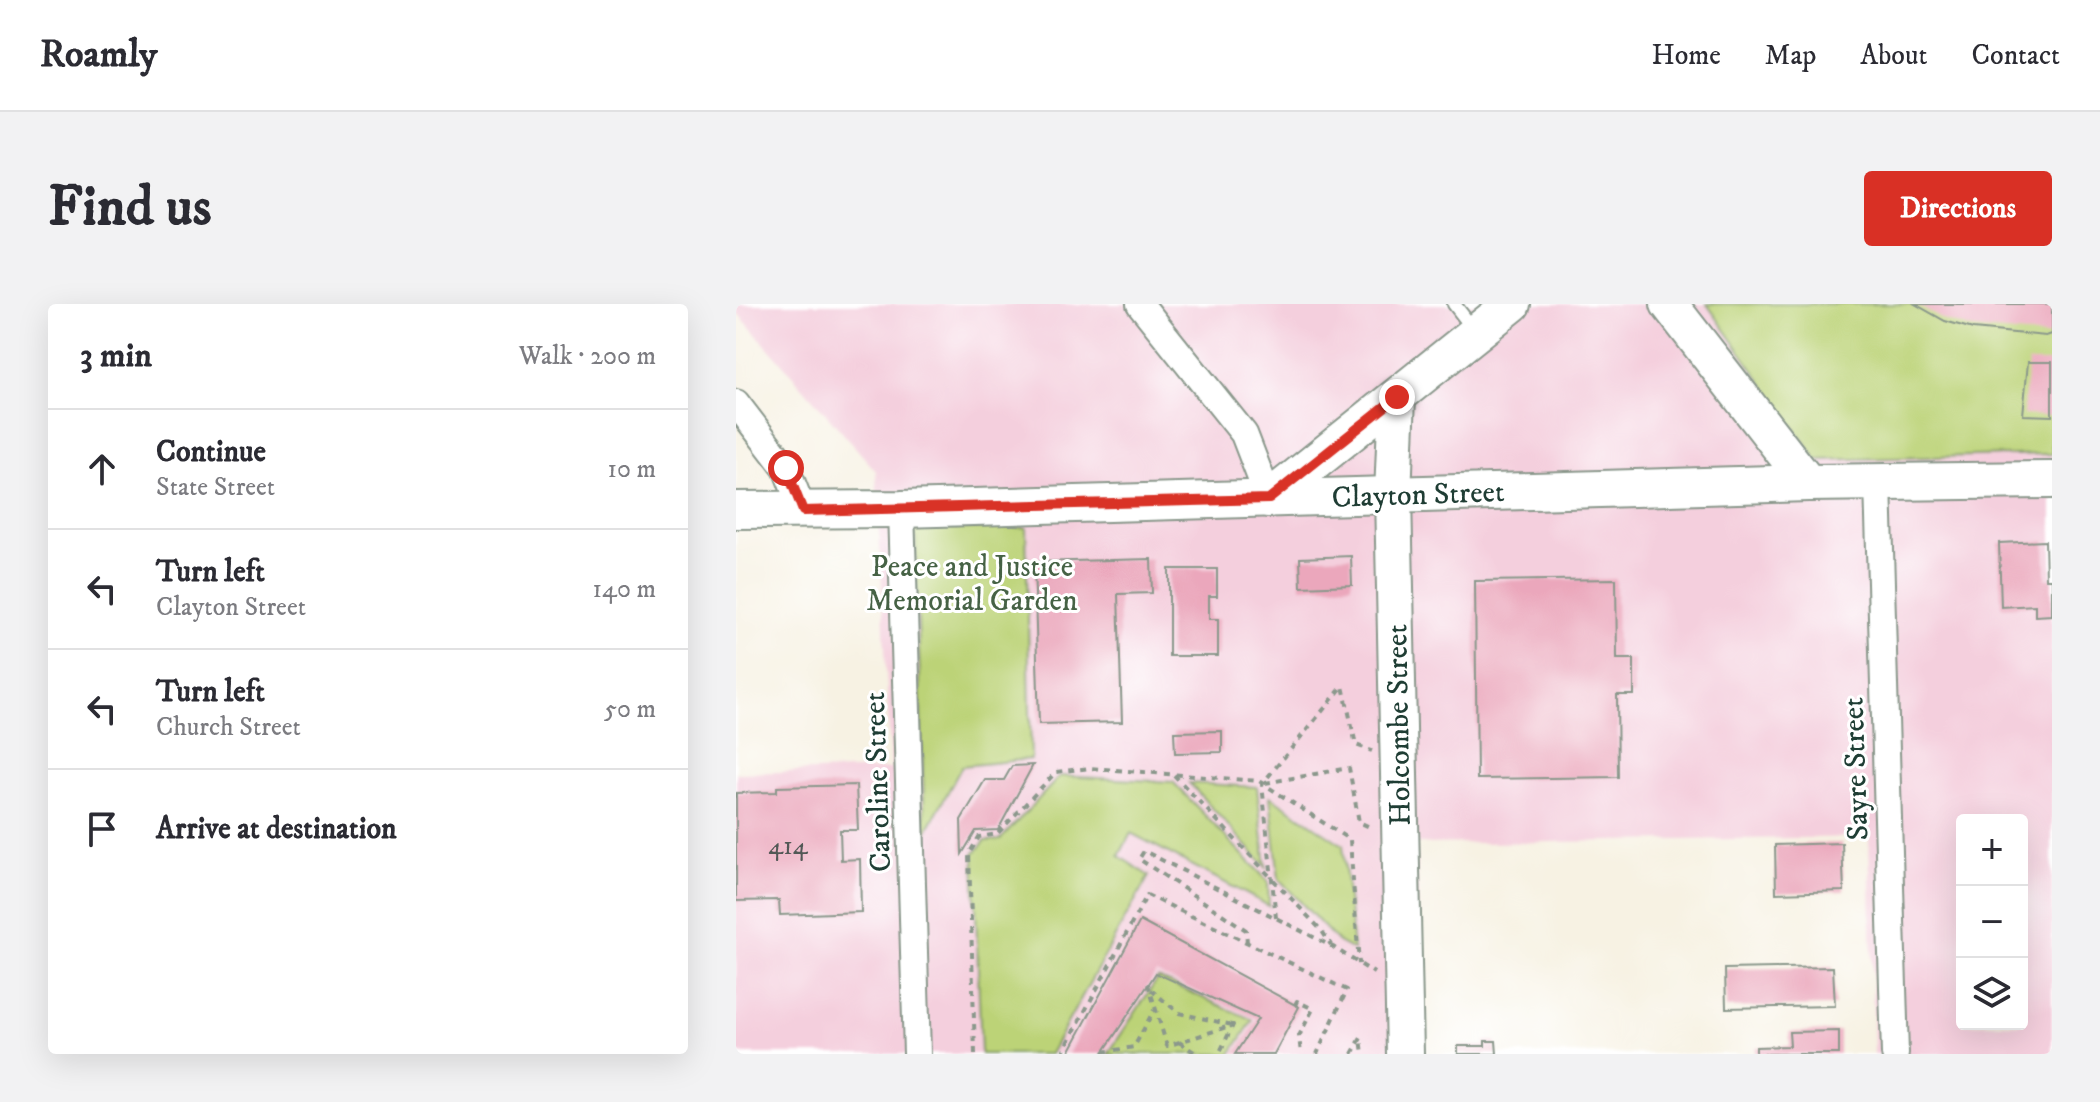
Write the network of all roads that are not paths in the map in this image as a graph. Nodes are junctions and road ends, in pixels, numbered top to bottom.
1 (1140, 304) edge
2 (1454, 304) edge
3 (1512, 304) edge
4 (1669, 304) edge
5 (1476, 333) junction
6 (1397, 397) junction
7 (736, 403) edge
8 (2052, 480) edge
9 (1808, 483) junction
10 (1878, 483) junction
11 (1393, 495) junction
12 (1269, 499) junction
13 (901, 509) junction
14 (736, 510) edge
15 (803, 511) junction
16 (917, 1054) edge
17 (1405, 1054) edge
18 (1895, 1054) edge

1 - 12 street
2 - 5 lane
3 - 5 street
4 - 9 street
5 - 6 street
6 - 11 street, Holcombe Street
6 - 12 street
7 - 15 street
8 - 10 street, Clayton Street
9 - 10 street, Clayton Street
9 - 11 street, Clayton Street
10 - 18 street, Sayre Street
11 - 12 street, Clayton Street
11 - 17 street, Holcombe Street
12 - 13 street, Clayton Street
13 - 15 street, Clayton Street
13 - 16 street, Caroline Street
14 - 15 street, Clayton Street

